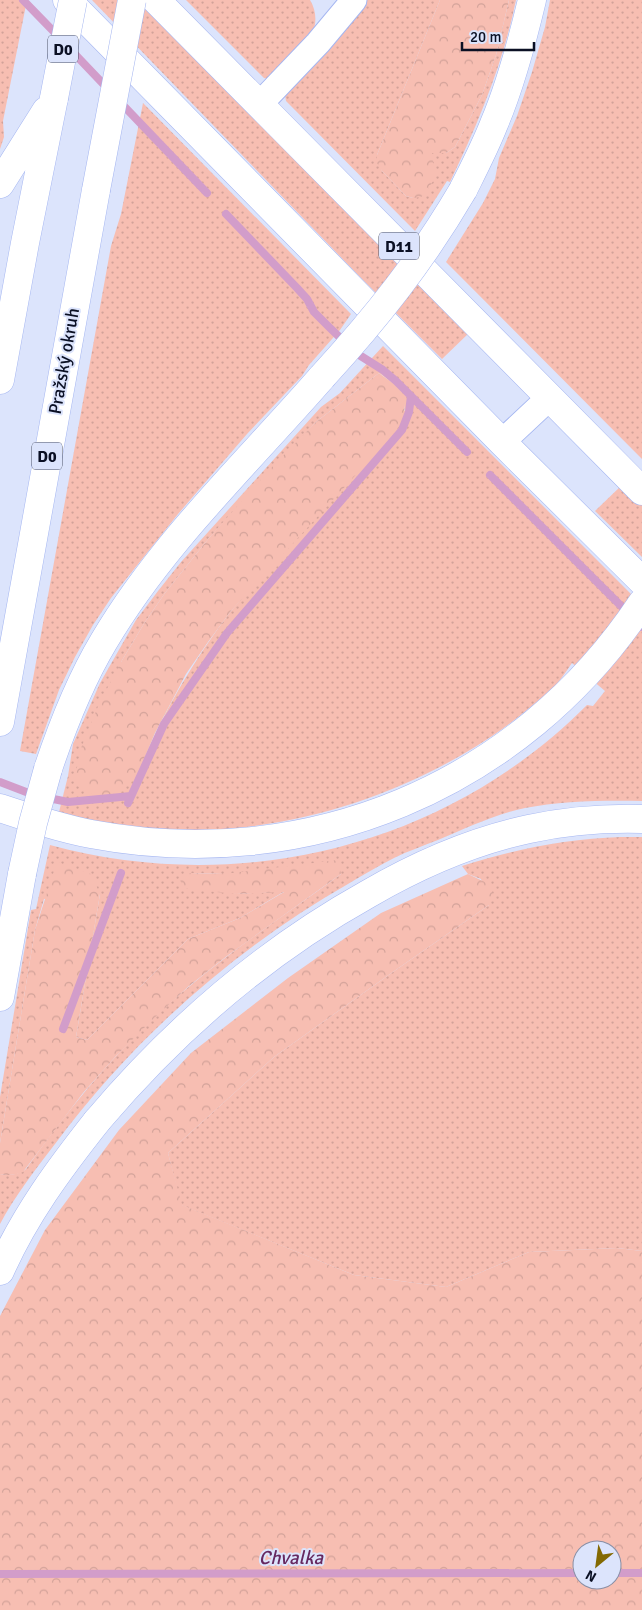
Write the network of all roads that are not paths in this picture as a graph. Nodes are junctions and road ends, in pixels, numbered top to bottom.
1 (67, 0) edge
2 (73, 0) edge
3 (132, 0) edge
4 (156, 0) edge
5 (532, 0) edge
6 (340, 5) edge
7 (260, 105) junction
8 (40, 134) junction
9 (0, 184) edge
10 (0, 380) edge
11 (549, 398) junction
12 (502, 442) junction
13 (642, 491) edge
14 (642, 580) edge
15 (642, 603) edge
16 (0, 722) edge
17 (0, 808) edge
18 (642, 819) edge
19 (0, 997) edge
20 (0, 1271) edge

1 - 12 main road
2 - 8 main road, D0, bridge
3 - 16 main road, Pražský okruh / D0, bridge
4 - 7 main road, D11
5 - 19 main road, bridge
6 - 7 lane
7 - 11 main road, D11
8 - 9 main road
8 - 10 main road
11 - 12 lane
11 - 13 main road, D11
12 - 14 main road
15 - 17 main road
18 - 20 main road

